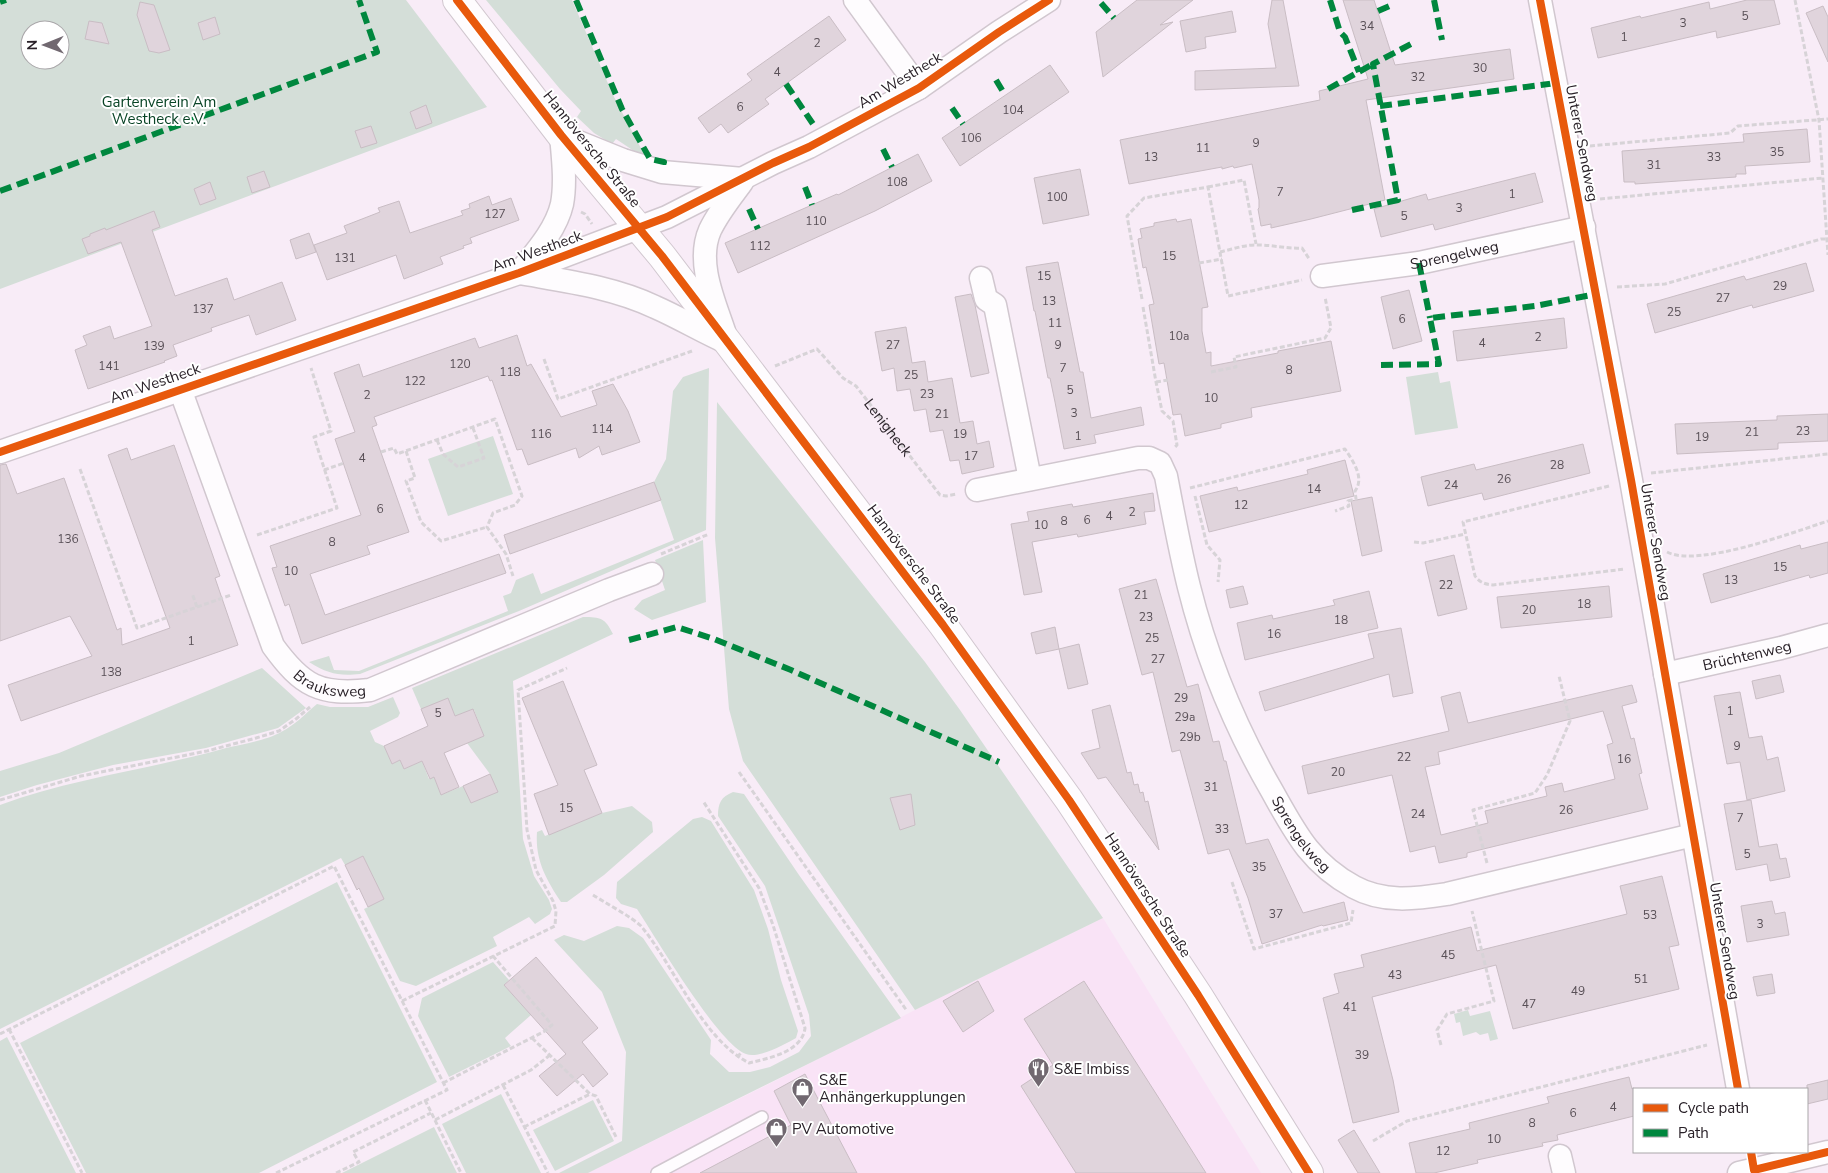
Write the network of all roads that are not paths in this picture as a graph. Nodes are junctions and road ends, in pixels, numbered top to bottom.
1 (457, 0) edge
2 (855, 0) edge
3 (1049, 0) edge
4 (1542, 0) edge
5 (919, 88) junction
6 (561, 135) junction
7 (744, 179) junction
8 (1584, 227) junction
9 (638, 228) junction
10 (520, 273) junction
11 (1322, 276) road end
12 (981, 278) dead end
13 (728, 343) junction
14 (180, 389) junction
15 (0, 452) edge
16 (1030, 479) junction
17 (977, 490) road end
18 (652, 574) road end
19 (1828, 636) edge
20 (1665, 674) junction
21 (1693, 835) junction
22 (1738, 1088) edge
23 (762, 1117) dead end
24 (1828, 1152) edge
25 (1748, 1165) edge
26 (657, 1173) edge
27 (1309, 1173) edge

1 - 6 main road, Hannöversche Straße
2 - 5 street
3 - 5 street, Am Westheck
4 - 8 street, Unterer Sendweg
5 - 7 street, Am Westheck
6 - 7 street
6 - 9 main road, Hannöversche Straße
6 - 10 street, Am Westheck
7 - 9 street, Am Westheck
7 - 13 street, Am Westheck
8 - 11 street, Sprengelweg
8 - 20 street, Unterer Sendweg
9 - 10 street, Am Westheck
9 - 13 main road, Hannöversche Straße
10 - 13 street, Am Westheck
10 - 14 street, Am Westheck
12 - 16 street
13 - 27 main road, Hannöversche Straße
14 - 15 street, Am Westheck
14 - 18 street, Brauksweg
16 - 17 street
16 - 21 street, Sprengelweg
19 - 20 street, Brüchtenweg
20 - 21 street, Unterer Sendweg
21 - 22 street, Unterer Sendweg
23 - 26 lane
24 - 25 street

